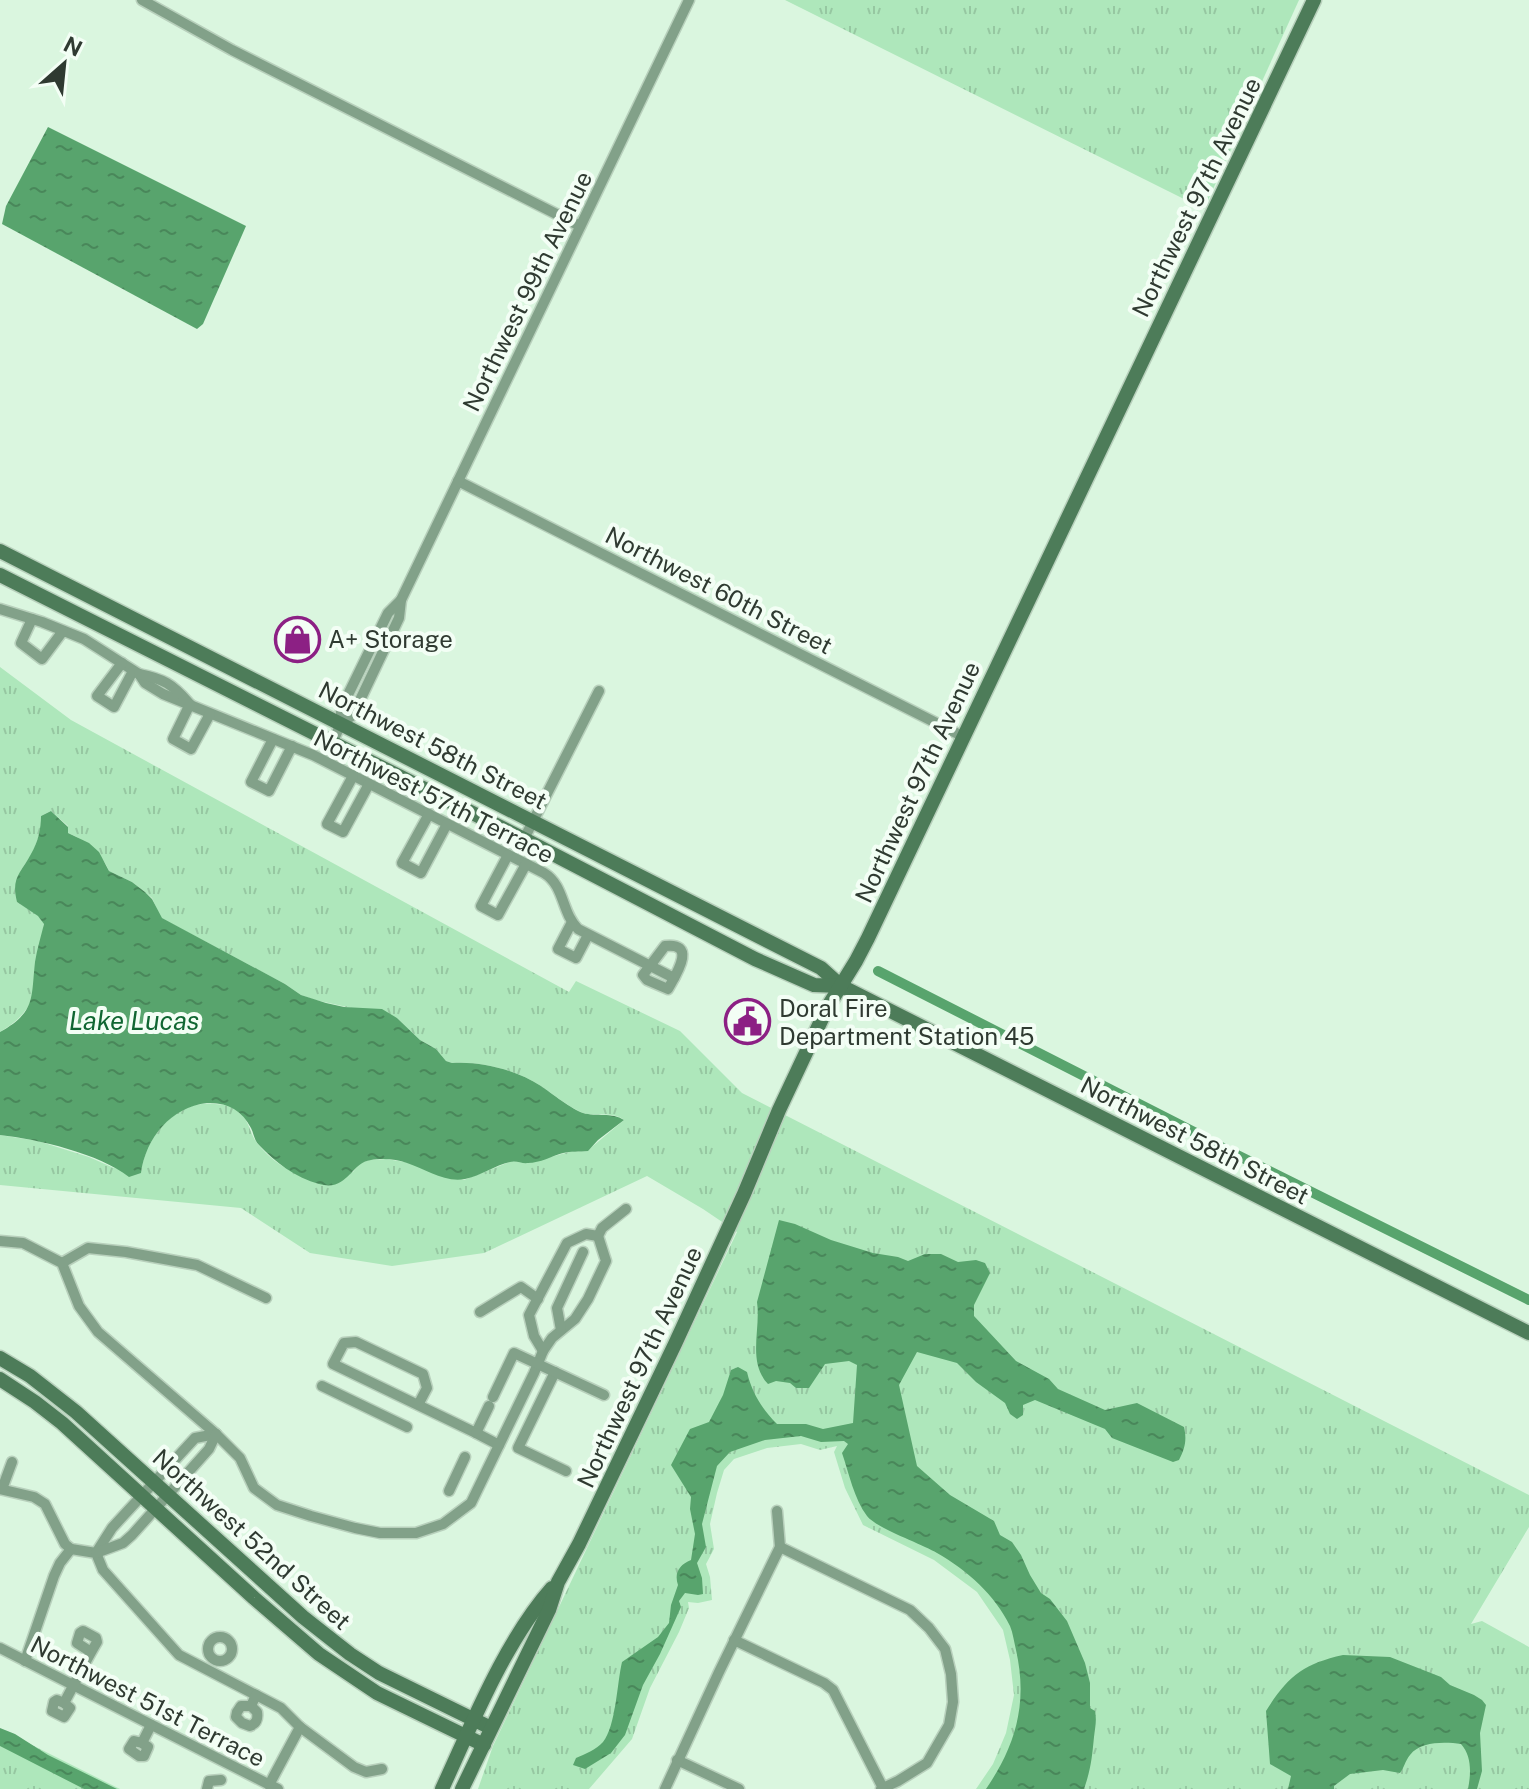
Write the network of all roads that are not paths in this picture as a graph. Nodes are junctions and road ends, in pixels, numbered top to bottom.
1 (142, 0) edge
2 (689, 0) edge
3 (1314, 0) edge
4 (580, 226) junction
5 (458, 481) junction
6 (0, 551) edge
7 (0, 575) edge
8 (0, 609) edge
9 (32, 619) junction
10 (63, 631) junction
11 (122, 663) junction
12 (136, 672) junction
13 (599, 691) dead end
14 (190, 704) junction
15 (210, 714) junction
16 (341, 724) junction
17 (962, 736) junction
18 (273, 739) junction
19 (332, 743) junction
20 (292, 746) junction
21 (353, 776) junction
22 (369, 784) junction
23 (429, 814) junction
24 (533, 821) junction
25 (447, 824) junction
26 (524, 839) junction
27 (508, 855) junction
28 (526, 864) junction
29 (572, 922) junction
30 (588, 935) junction
31 (650, 966) junction
32 (841, 986) junction
33 (626, 1209) dead end
34 (598, 1236) junction
35 (0, 1241) edge
36 (583, 1252) dead end
37 (62, 1263) junction
38 (266, 1298) dead end
39 (538, 1299) junction
40 (480, 1312) dead end
41 (561, 1330) junction
42 (1529, 1333) edge
43 (543, 1351) junction
44 (1, 1360) edge
45 (538, 1364) junction
46 (555, 1372) junction
47 (0, 1379) edge
48 (322, 1386) dead end
49 (604, 1395) dead end
50 (418, 1405) junction
51 (407, 1427) dead end
52 (476, 1433) junction
53 (216, 1434) junction
54 (499, 1445) junction
55 (465, 1457) dead end
56 (12, 1462) dead end
57 (566, 1471) dead end
58 (154, 1482) junction
59 (1, 1489) edge
60 (449, 1491) dead end
61 (168, 1495) junction
62 (142, 1496) junction
63 (156, 1508) junction
64 (777, 1511) dead end
65 (780, 1547) junction
66 (71, 1549) junction
67 (96, 1553) junction
68 (558, 1582) junction
69 (734, 1640) junction
70 (0, 1648) edge
71 (91, 1652) dead end
72 (216, 1660) dead end
73 (25, 1661) junction
74 (368, 1666) junction
75 (210, 1672) junction
76 (358, 1681) junction
77 (72, 1685) junction
78 (256, 1695) junction
79 (64, 1703) dead end
80 (251, 1706) dead end
81 (475, 1720) junction
82 (151, 1725) junction
83 (300, 1727) junction
84 (491, 1728) junction
85 (467, 1736) junction
86 (142, 1743) dead end
87 (484, 1745) junction
88 (677, 1760) junction
89 (229, 1764) junction
90 (382, 1769) dead end
91 (224, 1784) edge
92 (273, 1787) edge
93 (882, 1788) edge
94 (207, 1789) edge
95 (442, 1789) edge
96 (462, 1789) edge
97 (665, 1789) edge
98 (739, 1789) edge

1 - 4 street
2 - 4 street, Northwest 99th Avenue
3 - 17 street, Northwest 97th Avenue
4 - 5 street, Northwest 99th Avenue
5 - 16 street, Northwest 99th Avenue
5 - 17 street, Northwest 60th Street
6 - 16 street, Northwest 58th Street
7 - 19 street, Northwest 58th Street
8 - 9 street, Northwest 57th Terrace
9 - 10 street, Northwest 57th Terrace
9 - 10 street
10 - 11 street, Northwest 57th Terrace
11 - 12 street, Northwest 57th Terrace
11 - 12 street
12 - 14 street, Northwest 57th Terrace
13 - 24 street
14 - 15 street, Northwest 57th Terrace
14 - 15 street
15 - 18 street, Northwest 57th Terrace
16 - 19 street, Northwest 99th Avenue
16 - 24 street, Northwest 58th Street
17 - 32 street, Northwest 97th Avenue
18 - 20 street, Northwest 57th Terrace
18 - 20 street
19 - 26 street, Northwest 58th Street
20 - 21 street, Northwest 57th Terrace
21 - 22 street, Northwest 57th Terrace
21 - 22 street
22 - 23 street, Northwest 57th Terrace
23 - 25 street, Northwest 57th Terrace
23 - 25 street
24 - 26 street
24 - 32 street, Northwest 58th Street
25 - 27 street, Northwest 57th Terrace
26 - 32 street, Northwest 58th Street
27 - 28 street, Northwest 57th Terrace
27 - 28 street
28 - 29 street, Northwest 57th Terrace
29 - 30 street, Northwest 57th Terrace
29 - 30 street
30 - 31 street, Northwest 57th Terrace
31 - 31 street
32 - 42 street, Northwest 58th Street
32 - 68 street, Northwest 97th Avenue
33 - 34 street
34 - 39 street
34 - 41 street, Northwest 52nd Street
35 - 37 street
36 - 41 street
37 - 38 street
37 - 53 street
39 - 40 street
39 - 43 street
41 - 43 street, Northwest 52nd Street
43 - 45 street, Northwest 52nd Street
44 - 58 street, Northwest 52nd Street
45 - 46 street
45 - 52 street
45 - 54 street, Northwest 52nd Street
46 - 49 street
46 - 57 street
47 - 62 street, Northwest 52nd Street
48 - 51 street
50 - 50 street
50 - 52 street
52 - 54 street
53 - 54 street, Northwest 52nd Street
53 - 58 street
53 - 61 street
55 - 60 street
56 - 59 street
58 - 61 street, Northwest 52nd Street
58 - 62 street
59 - 66 street
61 - 63 street
61 - 74 street, Northwest 52nd Street
62 - 63 street, Northwest 52nd Street
62 - 67 street
63 - 67 street
63 - 76 street, Northwest 52nd Street
64 - 65 street
65 - 69 street
65 - 93 street
66 - 67 street
66 - 73 street
67 - 75 street
68 - 81 street, Northwest 97th Avenue
68 - 84 street, Northwest 97th Avenue
69 - 88 street
69 - 93 street
70 - 73 street, Northwest 51st Terrace
71 - 77 street
72 - 75 street
73 - 77 street, Northwest 51st Terrace
74 - 76 street
74 - 81 street, Northwest 52nd Street
75 - 78 street
76 - 85 street, Northwest 52nd Street
77 - 79 street
77 - 82 street, Northwest 51st Terrace
78 - 80 street
78 - 83 street
81 - 84 street, Northwest 52nd Street
81 - 85 street, Northwest 97th Avenue
82 - 86 street
82 - 89 street, Northwest 51st Terrace
83 - 90 street
83 - 92 street
84 - 87 street, Northwest 97th Avenue
85 - 87 street, Northwest 52nd Street
85 - 95 street, Northwest 97th Avenue
87 - 96 street, Northwest 97th Avenue
88 - 97 street
88 - 98 street
89 - 91 street
89 - 92 street, Northwest 51st Terrace
91 - 94 street

